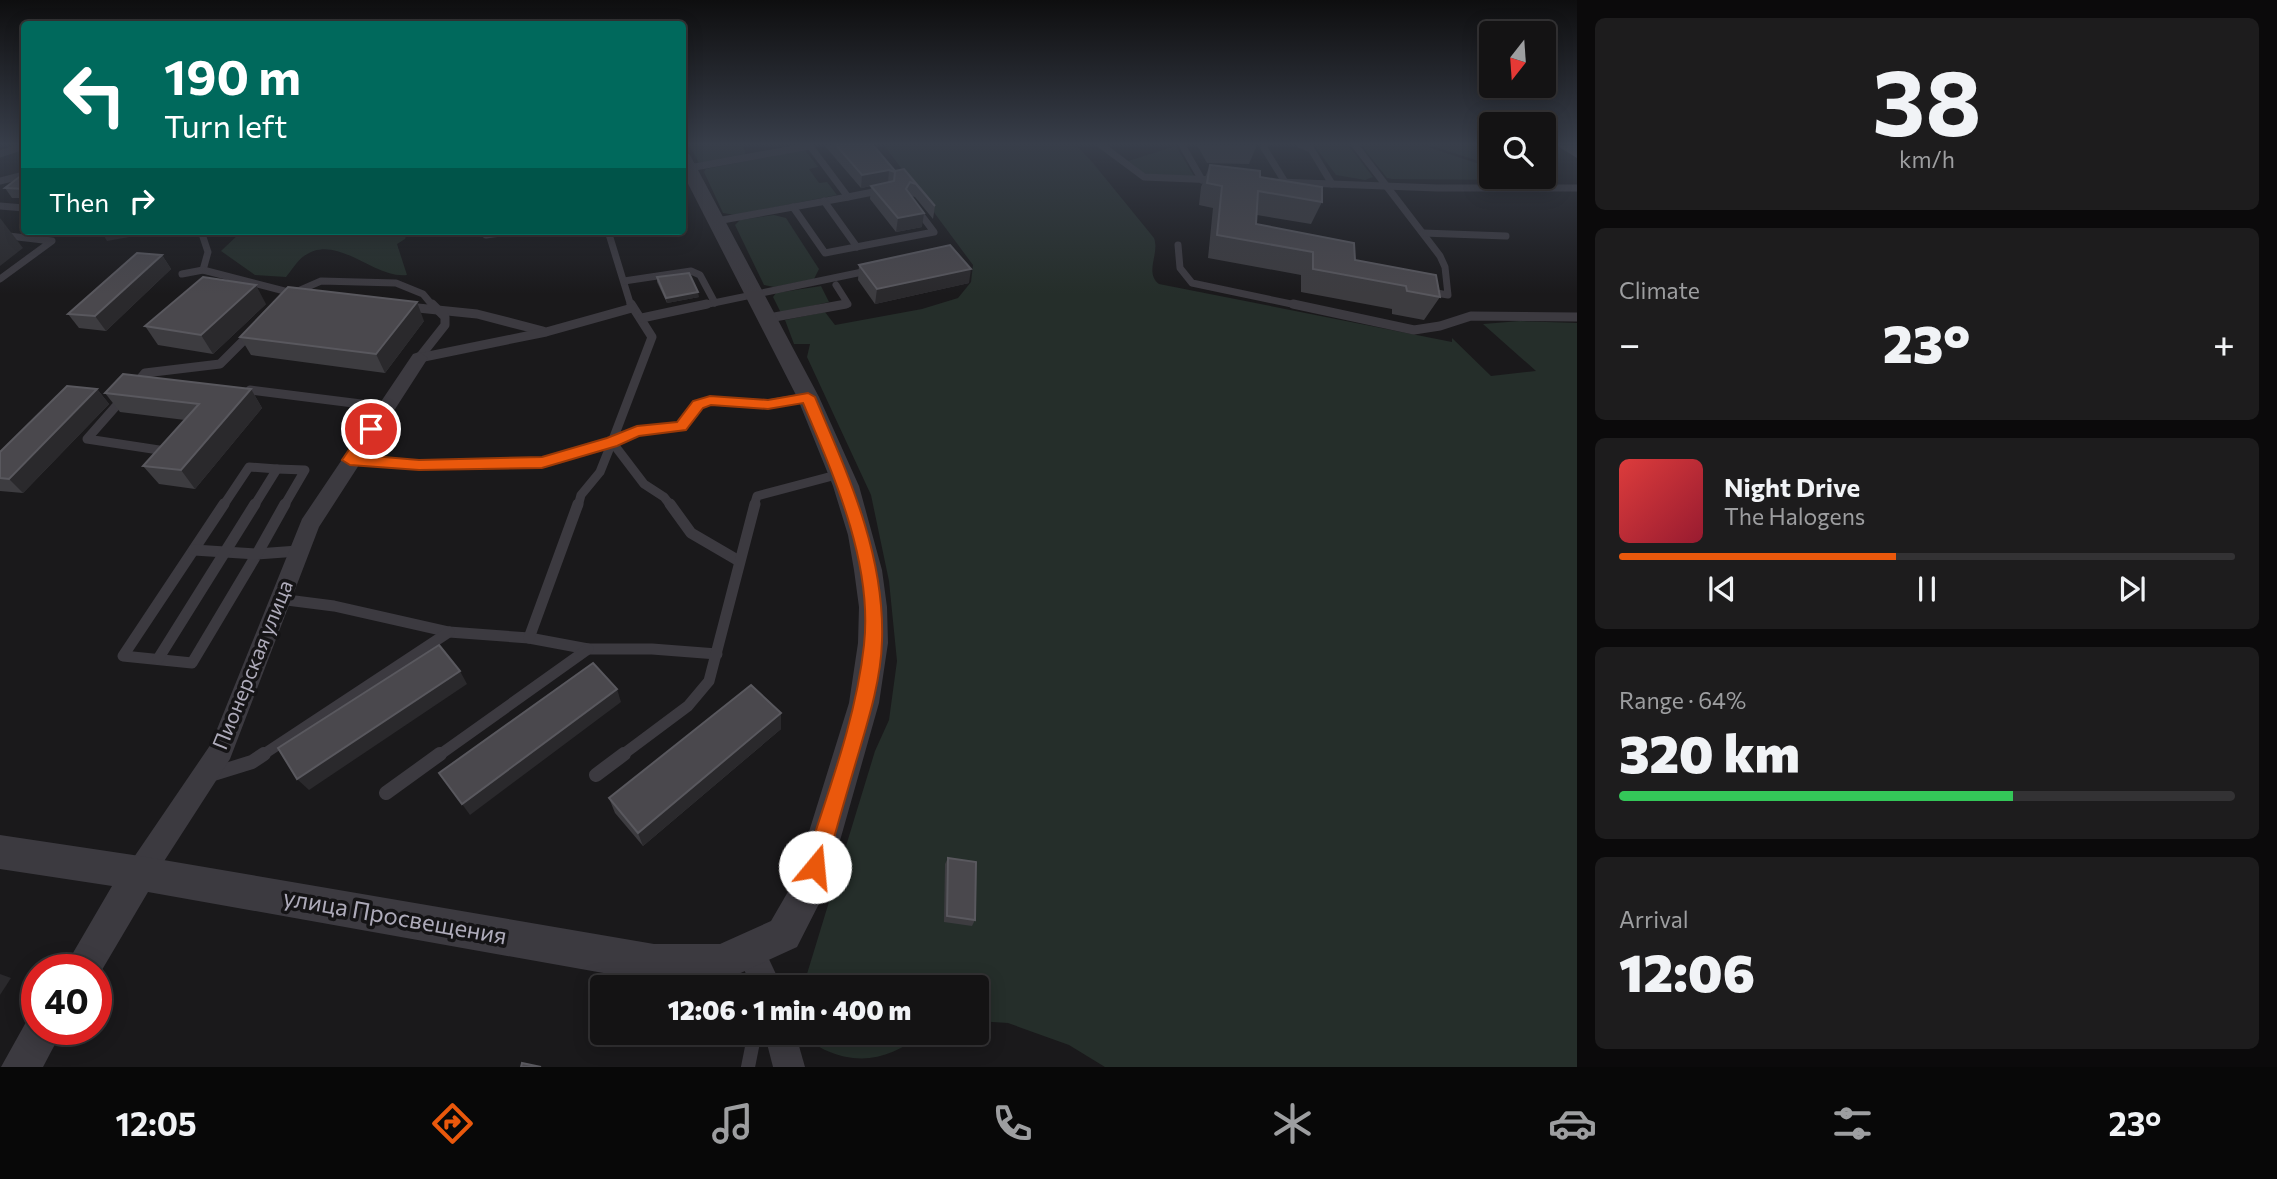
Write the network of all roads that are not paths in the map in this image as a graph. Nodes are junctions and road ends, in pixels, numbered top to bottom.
1 (703, 195) edge
2 (859, 195) edge
3 (1394, 195) edge
4 (848, 197) joint
5 (824, 201) junction
6 (910, 201) edge
7 (0, 206) edge
8 (793, 207) junction
9 (21, 208) edge
10 (717, 221) junction
11 (1423, 233) junction
12 (0, 235) edge
13 (202, 235) edge
14 (609, 235) edge
15 (1506, 236) dead end
16 (1178, 245) dead end
17 (857, 247) junction
18 (886, 267) edge
19 (203, 270) junction
20 (182, 274) dead end
21 (0, 279) edge
22 (624, 281) junction
23 (836, 285) dead end
24 (1421, 290) edge
25 (291, 293) junction
26 (757, 293) junction
27 (317, 296) edge
28 (283, 300) edge
29 (715, 303) junction
30 (396, 305) edge
31 (632, 308) junction
32 (437, 312) junction
33 (1577, 317) edge
34 (642, 318) junction
35 (769, 318) junction
36 (257, 327) edge
37 (546, 332) junction
38 (419, 358) junction
39 (250, 390) edge
40 (808, 397) junction
41 (385, 407) junction
42 (612, 442) junction
43 (176, 452) edge
44 (350, 460) junction
45 (277, 469) junction
46 (840, 474) junction
47 (194, 550) junction
48 (298, 551) junction
49 (225, 552) junction
50 (257, 554) junction
51 (739, 561) junction
52 (279, 599) junction
53 (449, 632) junction
54 (529, 638) junction
55 (588, 649) junction
56 (717, 654) junction
57 (158, 659) junction
58 (596, 775) dead end
59 (204, 777) junction
60 (386, 793) dead end
61 (7, 856) edge
62 (140, 873) junction
63 (91, 954) edge
64 (758, 975) edge
65 (762, 975) edge
66 (34, 1045) edge
67 (752, 1045) edge
68 (783, 1045) edge
69 (21, 1067) edge
70 (748, 1067) edge
71 (789, 1067) edge

1 - 10 street
2 - 4 lane
3 - 11 lane
4 - 5 lane
5 - 8 lane
5 - 17 lane
6 - 17 lane
7 - 9 lane
8 - 10 lane
8 - 17 lane
10 - 26 street
11 - 15 lane
11 - 24 lane
12 - 21 lane
13 - 19 lane
14 - 22 lane
16 - 33 lane
18 - 26 lane
19 - 20 lane
19 - 25 lane
22 - 29 lane
22 - 31 lane
23 - 35 lane
25 - 27 lane
25 - 28 lane
25 - 32 lane
26 - 29 lane
26 - 35 street
29 - 34 lane
30 - 32 lane
31 - 34 lane
31 - 37 lane
32 - 37 lane
32 - 38 lane
34 - 42 lane
35 - 40 street
36 - 43 lane
37 - 38 lane
38 - 41 street, Пионерская улица
39 - 41 lane
40 - 42 lane
40 - 46 street
41 - 44 street, Пионерская улица
42 - 44 lane
42 - 51 lane
42 - 54 lane
44 - 48 street, Пионерская улица
45 - 47 lane
45 - 49 lane
45 - 50 lane
46 - 51 lane
46 - 65 street, улица Просвещения
47 - 49 lane
47 - 57 lane
48 - 50 lane
48 - 52 street, Пионерская улица
49 - 50 lane
49 - 57 lane
50 - 57 lane
51 - 56 lane
52 - 53 lane
52 - 59 street, Пионерская улица
53 - 54 lane
53 - 59 lane
54 - 55 lane
55 - 56 lane
55 - 60 lane
56 - 58 lane
59 - 62 street, Пионерская улица
61 - 62 street, улица Просвещения
62 - 63 street, Пионерская улица
62 - 64 street, улица Просвещения
66 - 69 street
67 - 70 lane
68 - 71 street

